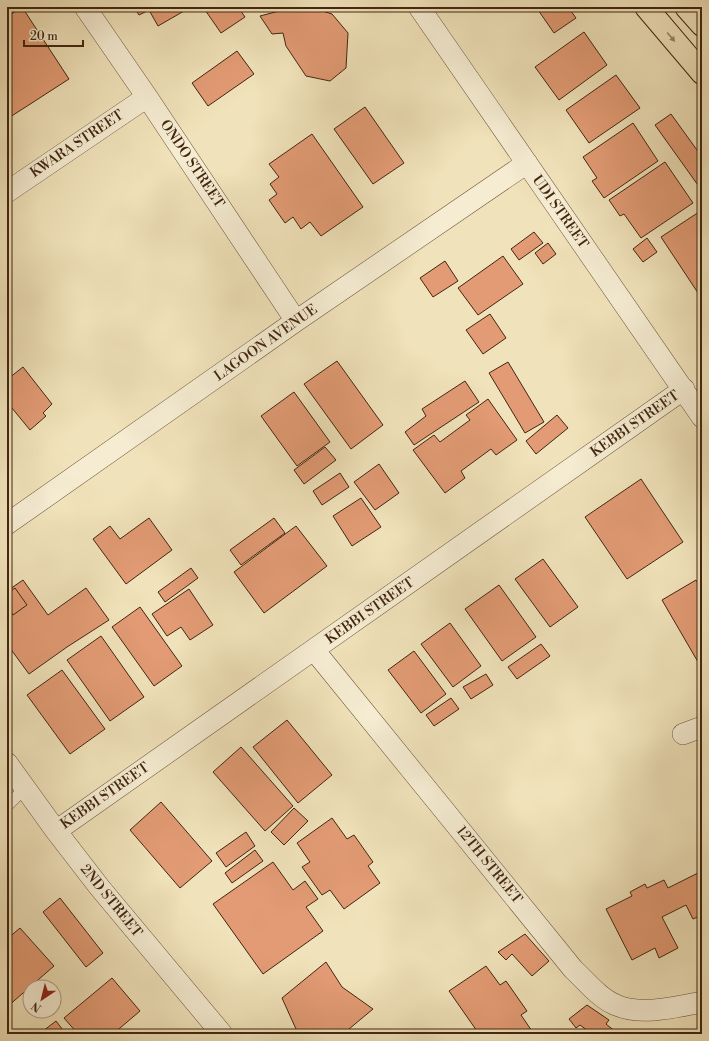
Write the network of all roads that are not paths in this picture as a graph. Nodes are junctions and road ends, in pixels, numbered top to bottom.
1 (86, 7) edge
2 (419, 7) edge
3 (646, 7) edge
4 (686, 7) edge
5 (702, 25) edge
6 (702, 73) edge
7 (147, 96) junction
8 (527, 163) junction
9 (7, 192) edge
10 (296, 321) junction
11 (684, 389) junction
12 (702, 417) edge
13 (7, 524) edge
14 (314, 650) junction
15 (7, 763) edge
16 (25, 788) junction
17 (7, 806) edge
18 (56, 831) junction
19 (702, 1002) edge
20 (222, 1034) edge

1 - 7 street, ONDO STREET
2 - 8 street, UDI STREET
3 -> 6 main road
4 - 5 main road
7 - 9 street, KWARA STREET
7 - 10 street, ONDO STREET
8 - 10 street, LAGOON AVENUE
8 - 11 street, UDI STREET
10 - 13 street, LAGOON AVENUE
11 - 12 street, UDI STREET
11 - 14 street, KEBBI STREET
14 - 18 street, KEBBI STREET
14 - 19 street, 12TH STREET
15 - 16 street, 2ND STREET
16 - 17 lane
16 - 18 street, 2ND STREET
18 - 20 street, 2ND STREET

